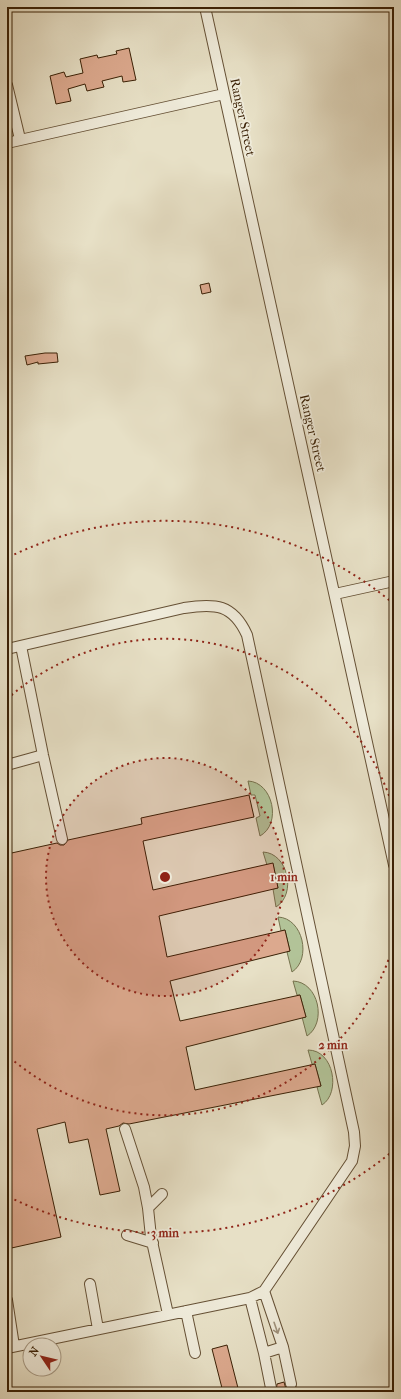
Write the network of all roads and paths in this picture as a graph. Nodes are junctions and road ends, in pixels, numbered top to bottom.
1 (205, 7) edge
2 (7, 85) edge
3 (224, 94) junction
4 (20, 140) junction
5 (7, 142) edge
6 (394, 581) edge
7 (335, 594) junction
8 (21, 646) junction
9 (7, 649) edge
10 (43, 755) junction
11 (7, 765) edge
12 (62, 839) dead end
13 (394, 865) edge
14 (125, 1129) dead end
15 (162, 1194) dead end
16 (148, 1208) junction
17 (127, 1235) dead end
18 (153, 1243) junction
19 (90, 1284) dead end
20 (264, 1291) junction
21 (250, 1298) junction
22 (7, 1300) edge
23 (186, 1311) junction
24 (168, 1314) junction
25 (98, 1330) junction
26 (10, 1347) edge
27 (283, 1348) junction
28 (195, 1353) dead end
29 (264, 1353) junction
30 (291, 1384) tunnel mouth
31 (271, 1388) dead end

1 - 3 lane, Ranger Street
2 - 4 lane
3 - 4 lane
3 - 7 lane, Ranger Street
4 - 5 lane
6 - 7 lane
7 - 13 lane, Ranger Street
8 - 9 lane
8 - 10 lane
8 - 20 lane
10 - 11 lane
10 - 12 lane
14 - 16 lane
15 - 16 lane
16 - 18 lane
17 - 18 lane
18 - 24 lane
19 - 25 lane
20 - 21 lane
20 -> 27 lane
21 - 23 lane
21 - 29 lane
22 - 26 lane
23 - 24 lane
23 - 28 lane
24 - 25 lane
25 - 26 lane
27 - 29 lane
27 - 30 lane
29 - 31 lane

